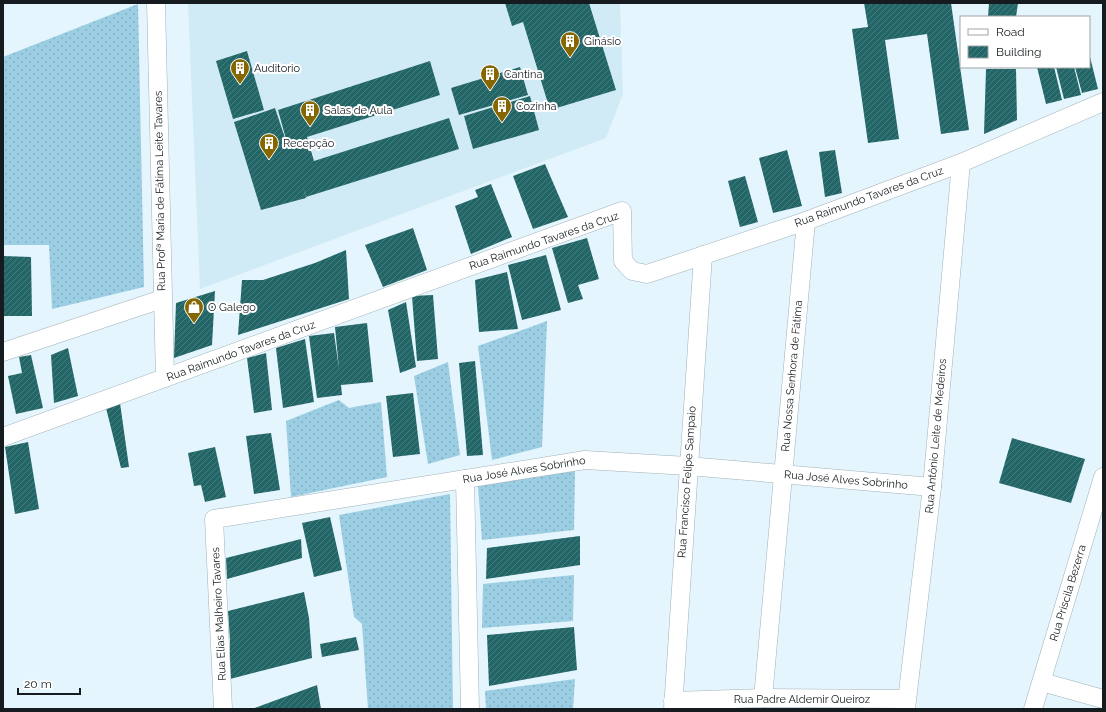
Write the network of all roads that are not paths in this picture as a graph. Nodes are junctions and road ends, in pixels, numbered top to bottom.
1 (156, 3) edge
2 (1103, 102) edge
3 (961, 163) junction
4 (806, 221) junction
5 (703, 255) junction
6 (162, 299) junction
7 (3, 352) edge
8 (165, 378) junction
9 (3, 437) edge
10 (688, 466) junction
11 (784, 476) junction
12 (1103, 477) edge
13 (465, 479) junction
14 (932, 487) junction
15 (214, 519) joint
16 (1096, 529) edge
17 (1042, 682) junction
18 (764, 698) junction
19 (1103, 699) edge
20 (907, 704) edge
21 (673, 705) edge
22 (223, 709) edge
23 (470, 709) edge
24 (1033, 709) edge

1 - 6 street, Rua Profª Maria de Fátima Leite Tavares
2 - 3 street, Rua Raimundo Tavares da Cruz
3 - 4 street, Rua Raimundo Tavares da Cruz
3 - 14 street, Rua Antônio Leite de Medeiros
4 - 5 street, Rua Raimundo Tavares da Cruz
4 - 11 street, Rua Nossa Senhora de Fátima
5 - 8 street, Rua Raimundo Tavares da Cruz
5 - 10 street, Rua Francisco Felipe Sampaio
6 - 7 street
6 - 8 street, Rua Profª Maria de Fátima Leite Tavares
8 - 9 street, Rua Raimundo Tavares da Cruz
10 - 11 street, Rua José Alves Sobrinho
10 - 13 street, Rua José Alves Sobrinho
10 - 21 street, Rua Francisco Felipe Sampaio
11 - 14 street, Rua José Alves Sobrinho
11 - 18 street, Rua Nossa Senhora de Fátima
12 - 16 street, Rua Priscila Bezerra
13 - 15 street, Rua José Alves Sobrinho
13 - 23 street
14 - 20 street, Rua Antônio Leite de Medeiros
15 - 22 street, Rua Elias Malheiro Tavares
16 - 17 street, Rua Priscila Bezerra
17 - 19 street
17 - 24 street, Rua Priscila Bezerra
18 - 20 street, Rua Padre Aldemir Queiroz
18 - 21 street, Rua Padre Aldemir Queiroz

